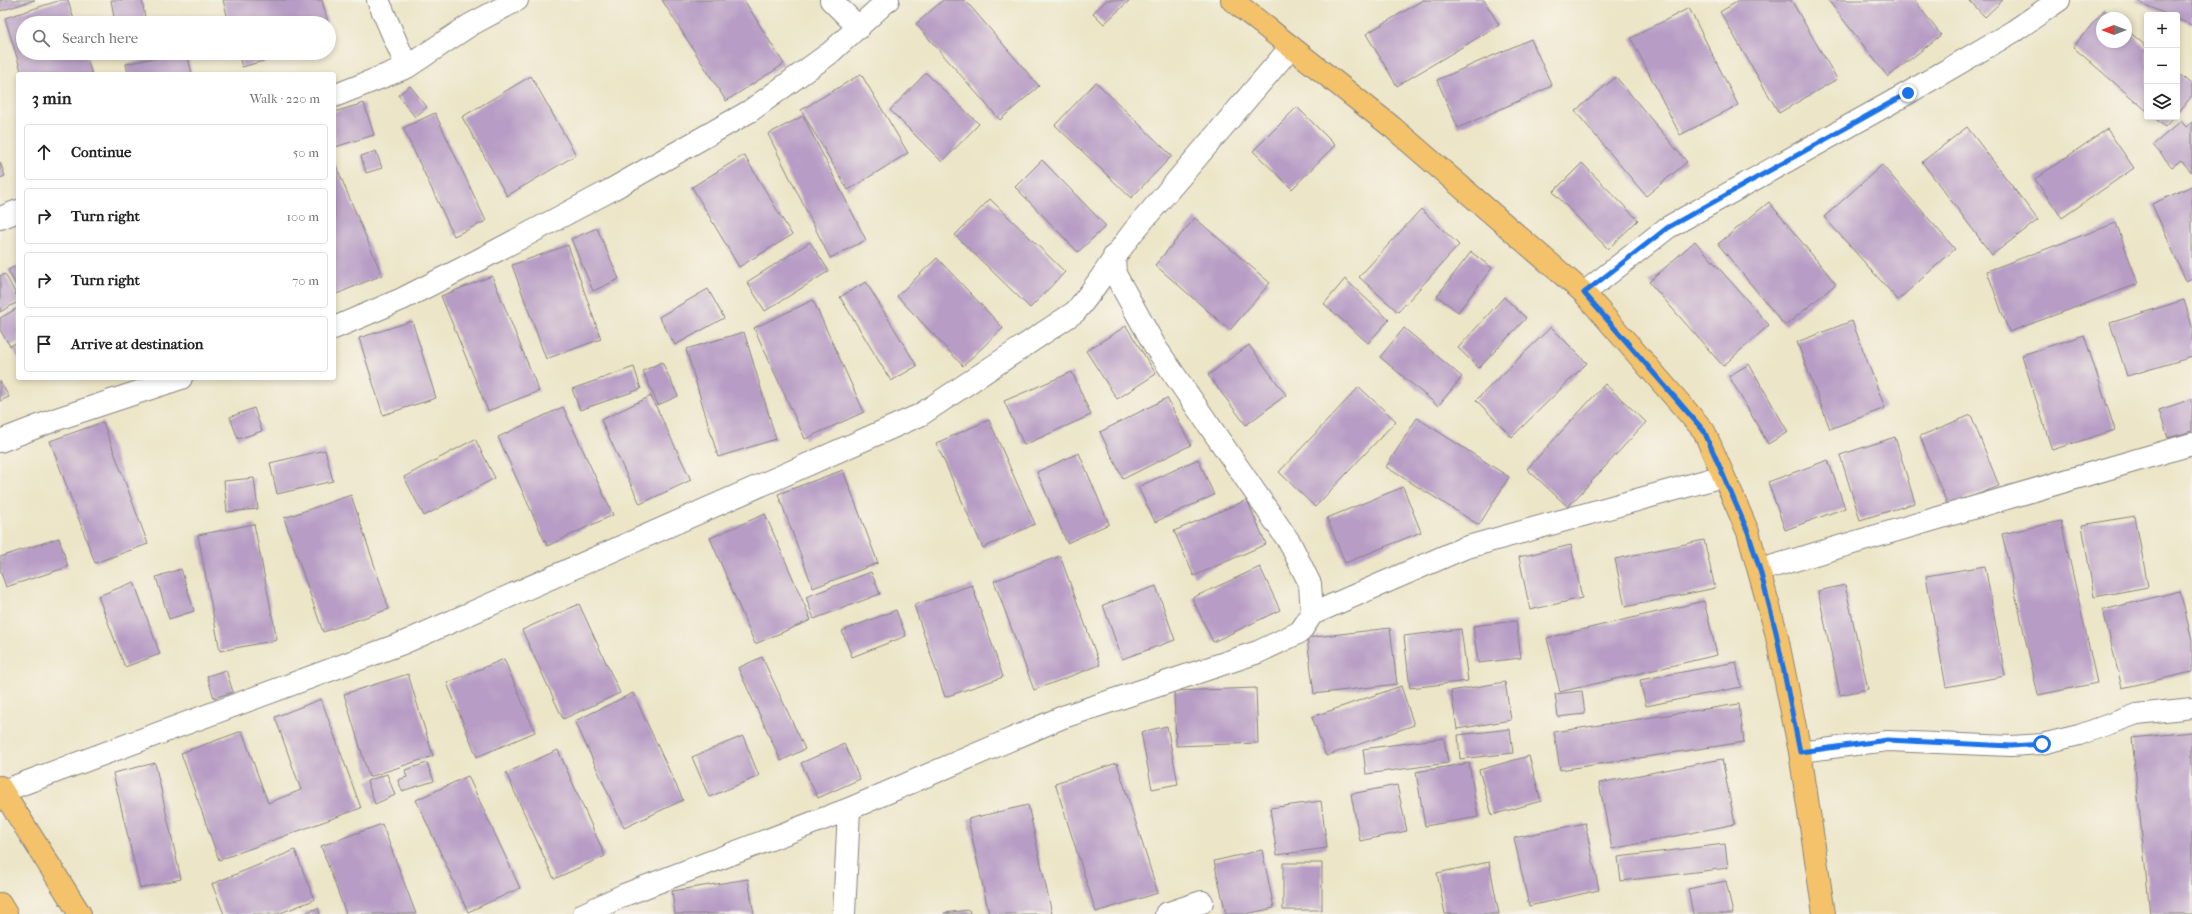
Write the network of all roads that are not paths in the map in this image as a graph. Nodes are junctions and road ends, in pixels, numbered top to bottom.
1 (378, 0) edge
2 (517, 0) edge
3 (831, 0) edge
4 (888, 0) edge
5 (1232, 0) edge
6 (2059, 0) edge
7 (858, 28) junction
8 (1291, 47) junction
9 (408, 67) junction
10 (336, 95) edge
11 (16, 212) edge
12 (0, 218) edge
13 (1114, 256) junction
14 (1584, 293) junction
15 (336, 327) edge
16 (175, 380) edge
17 (0, 441) edge
18 (2192, 444) edge
19 (1723, 476) junction
20 (1760, 570) junction
21 (1312, 614) junction
22 (2192, 708) edge
23 (1800, 752) junction
24 (1, 789) edge
25 (849, 809) junction
26 (1202, 902) dead end
27 (0, 904) edge
28 (6, 914) edge
29 (80, 914) edge
30 (584, 914) edge
31 (844, 914) edge
32 (1166, 914) edge
33 (1824, 914) edge

1 - 9 street
2 - 9 street
3 - 7 street
4 - 7 street
5 - 8 main road
6 - 14 street
7 - 15 street
8 - 13 street
8 - 14 main road
9 - 10 street
11 - 12 street
13 - 21 street
13 - 24 street
14 - 19 main road
16 - 17 street
18 - 20 street
19 - 20 main road
19 - 21 street
20 - 23 main road
21 - 25 street
22 - 23 lane
23 - 33 main road
24 - 29 main road
25 - 30 street
25 - 31 street
26 - 32 street
27 - 28 main road

